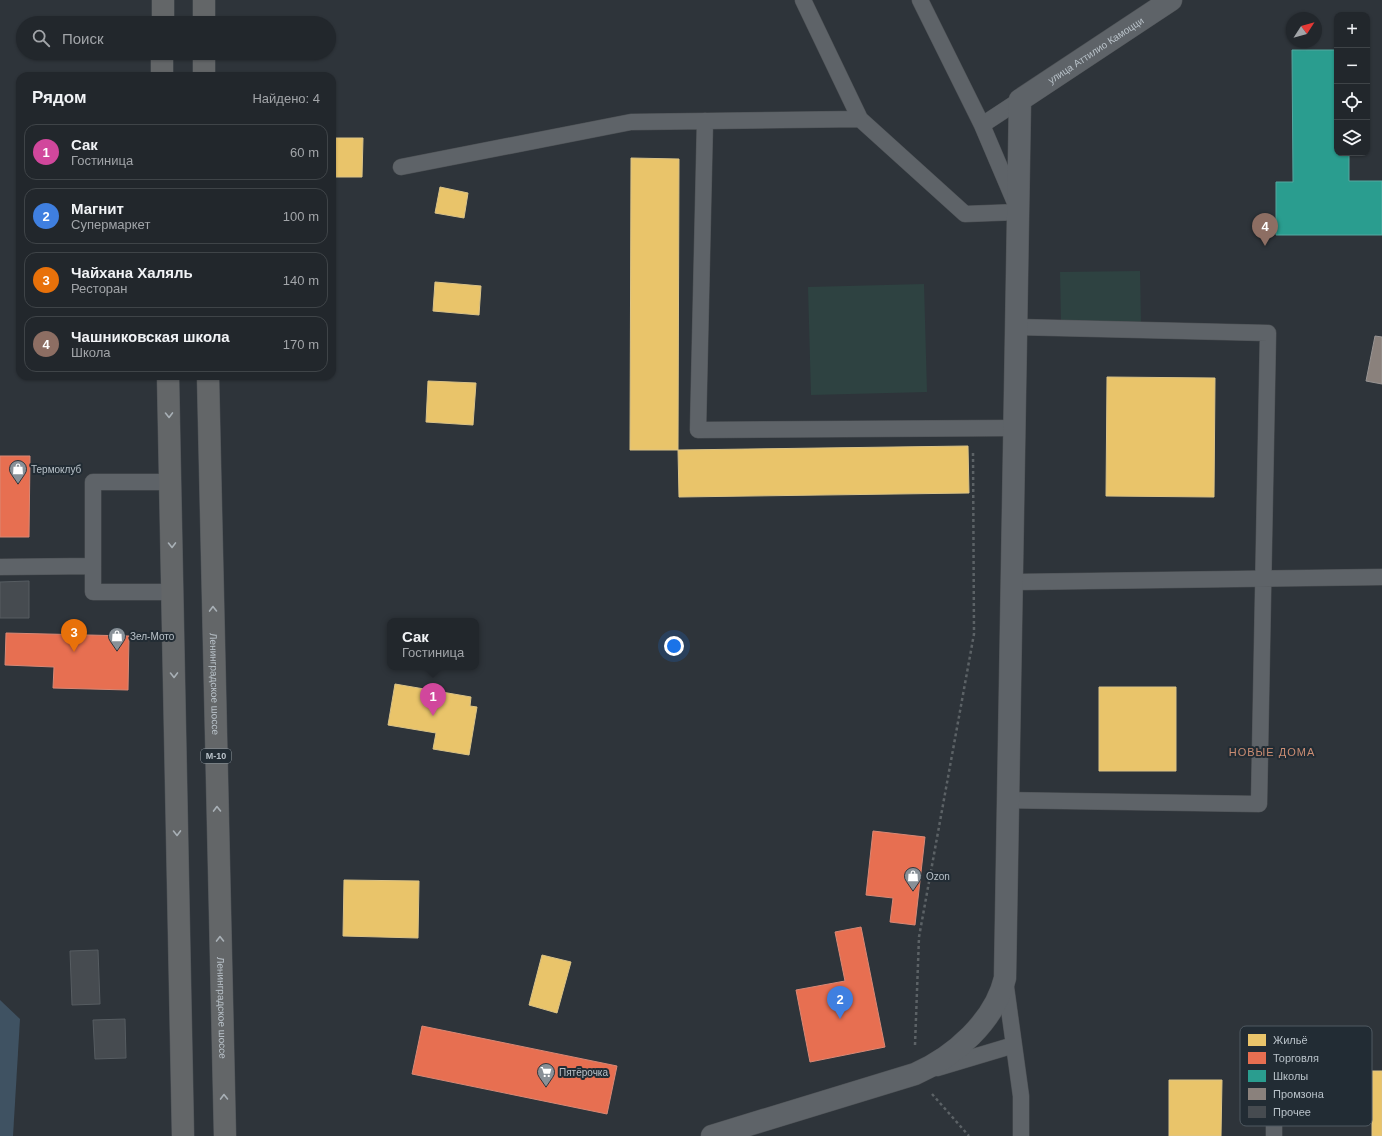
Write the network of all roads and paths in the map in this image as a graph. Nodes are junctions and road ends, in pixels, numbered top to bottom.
1 (163, 0) edge
2 (204, 0) edge
3 (803, 0) edge
4 (920, 0) edge
5 (1171, 0) edge
6 (163, 16) edge
7 (204, 16) edge
8 (162, 60) edge
9 (204, 60) edge
10 (162, 72) edge
11 (204, 72) edge
12 (1020, 100) junction
13 (860, 119) junction
14 (705, 121) junction
15 (982, 125) junction
16 (401, 167) dead end
17 (1018, 212) junction
18 (1016, 327) junction
19 (168, 380) edge
20 (208, 380) edge
21 (1015, 428) junction
22 (973, 429) junction
23 (170, 482) junction
24 (93, 566) junction
25 (0, 567) edge
26 (1382, 577) edge
27 (1263, 579) junction
28 (1012, 582) junction
29 (173, 592) junction
30 (1008, 800) junction
31 (1005, 978) junction
32 (1014, 1045) junction
33 (914, 1074) junction
34 (183, 1136) edge
35 (224, 1136) edge
36 (712, 1136) edge
37 (969, 1136) edge
38 (1021, 1136) edge

1 - 6 highway
2 - 7 highway
3 - 13 lane
4 - 15 lane
5 - 12 street, улица Аттилио Камоцци
8 - 10 highway
9 - 11 highway
12 - 15 lane
12 - 17 street
13 - 14 lane
13 - 17 lane
14 - 16 lane
14 - 22 lane
15 - 17 lane
17 - 18 street
18 - 21 street
18 - 27 lane
19 -> 23 highway
35 -> 20 highway, Ленинградское шоссе / М-10
21 - 22 lane
21 - 28 street
22 - 33 path
23 - 24 lane
23 -> 29 highway
24 - 25 lane
24 - 29 lane
26 - 27 lane
27 - 28 lane
27 - 30 lane
28 - 30 street
29 -> 34 highway
30 - 31 street
31 - 32 lane
31 - 33 street
32 - 33 lane
32 - 38 lane
33 - 36 street
33 - 37 path

